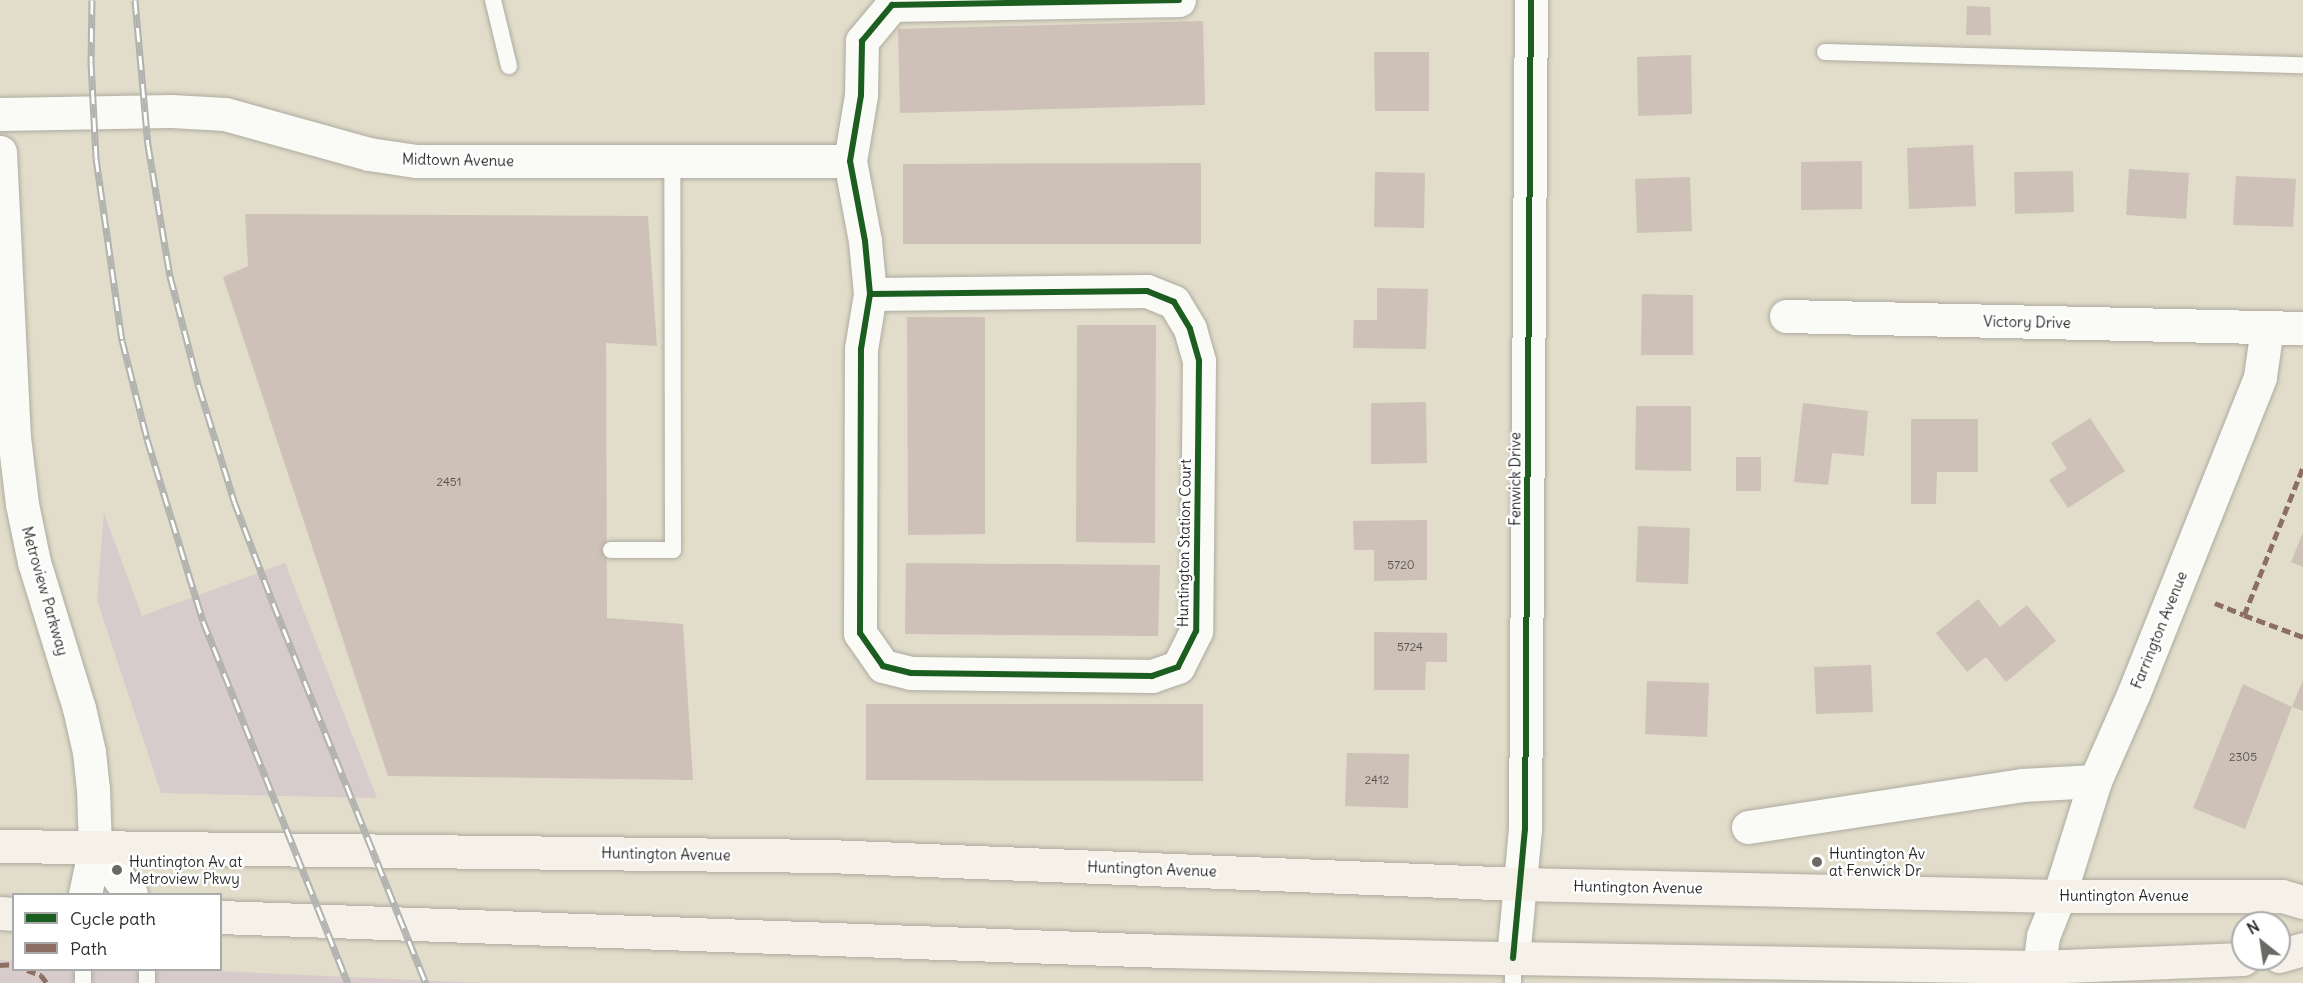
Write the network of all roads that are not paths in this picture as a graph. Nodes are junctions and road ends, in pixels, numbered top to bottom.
1 (493, 0) edge
2 (1179, 0) edge
3 (1531, 0) edge
4 (1825, 52) dead end
5 (2303, 65) edge
6 (509, 66) dead end
7 (0, 114) edge
8 (0, 152) edge
9 (672, 161) junction
10 (850, 161) junction
11 (870, 294) junction
12 (1786, 316) dead end
13 (2267, 327) junction
14 (2303, 328) edge
15 (611, 550) dead end
16 (2095, 781) junction
17 (1748, 827) dead end
18 (0, 846) edge
19 (95, 847) junction
20 (1520, 884) junction
21 (85, 893) edge
22 (130, 893) edge
23 (2059, 896) junction
24 (2303, 902) edge
25 (222, 917) edge
26 (2231, 960) edge
27 (1513, 971) edge
28 (2037, 975) edge

1 - 6 lane
2 - 10 street, Huntington Station Court
3 - 20 street, Fenwick Drive
4 - 5 lane
7 - 9 street, Midtown Avenue
8 - 19 street, Metroview Parkway
9 - 10 street, Midtown Avenue
9 - 15 lane
10 - 11 street, Huntington Station Court
11 - 11 street, Huntington Station Court
12 - 13 street, Victory Drive
13 - 14 street
13 - 16 street, Farrington Avenue
16 - 17 street
16 - 23 street, Farrington Avenue
18 - 19 main road, Huntington Avenue
19 - 20 main road, Huntington Avenue
19 - 21 street, Metroview Parkway
19 - 22 street
20 - 23 main road, Huntington Avenue
20 - 27 street, Fenwick Drive
23 - 24 main road, Huntington Avenue
23 - 28 street, Farrington Avenue
25 - 27 main road
26 - 28 main road
27 - 28 main road

